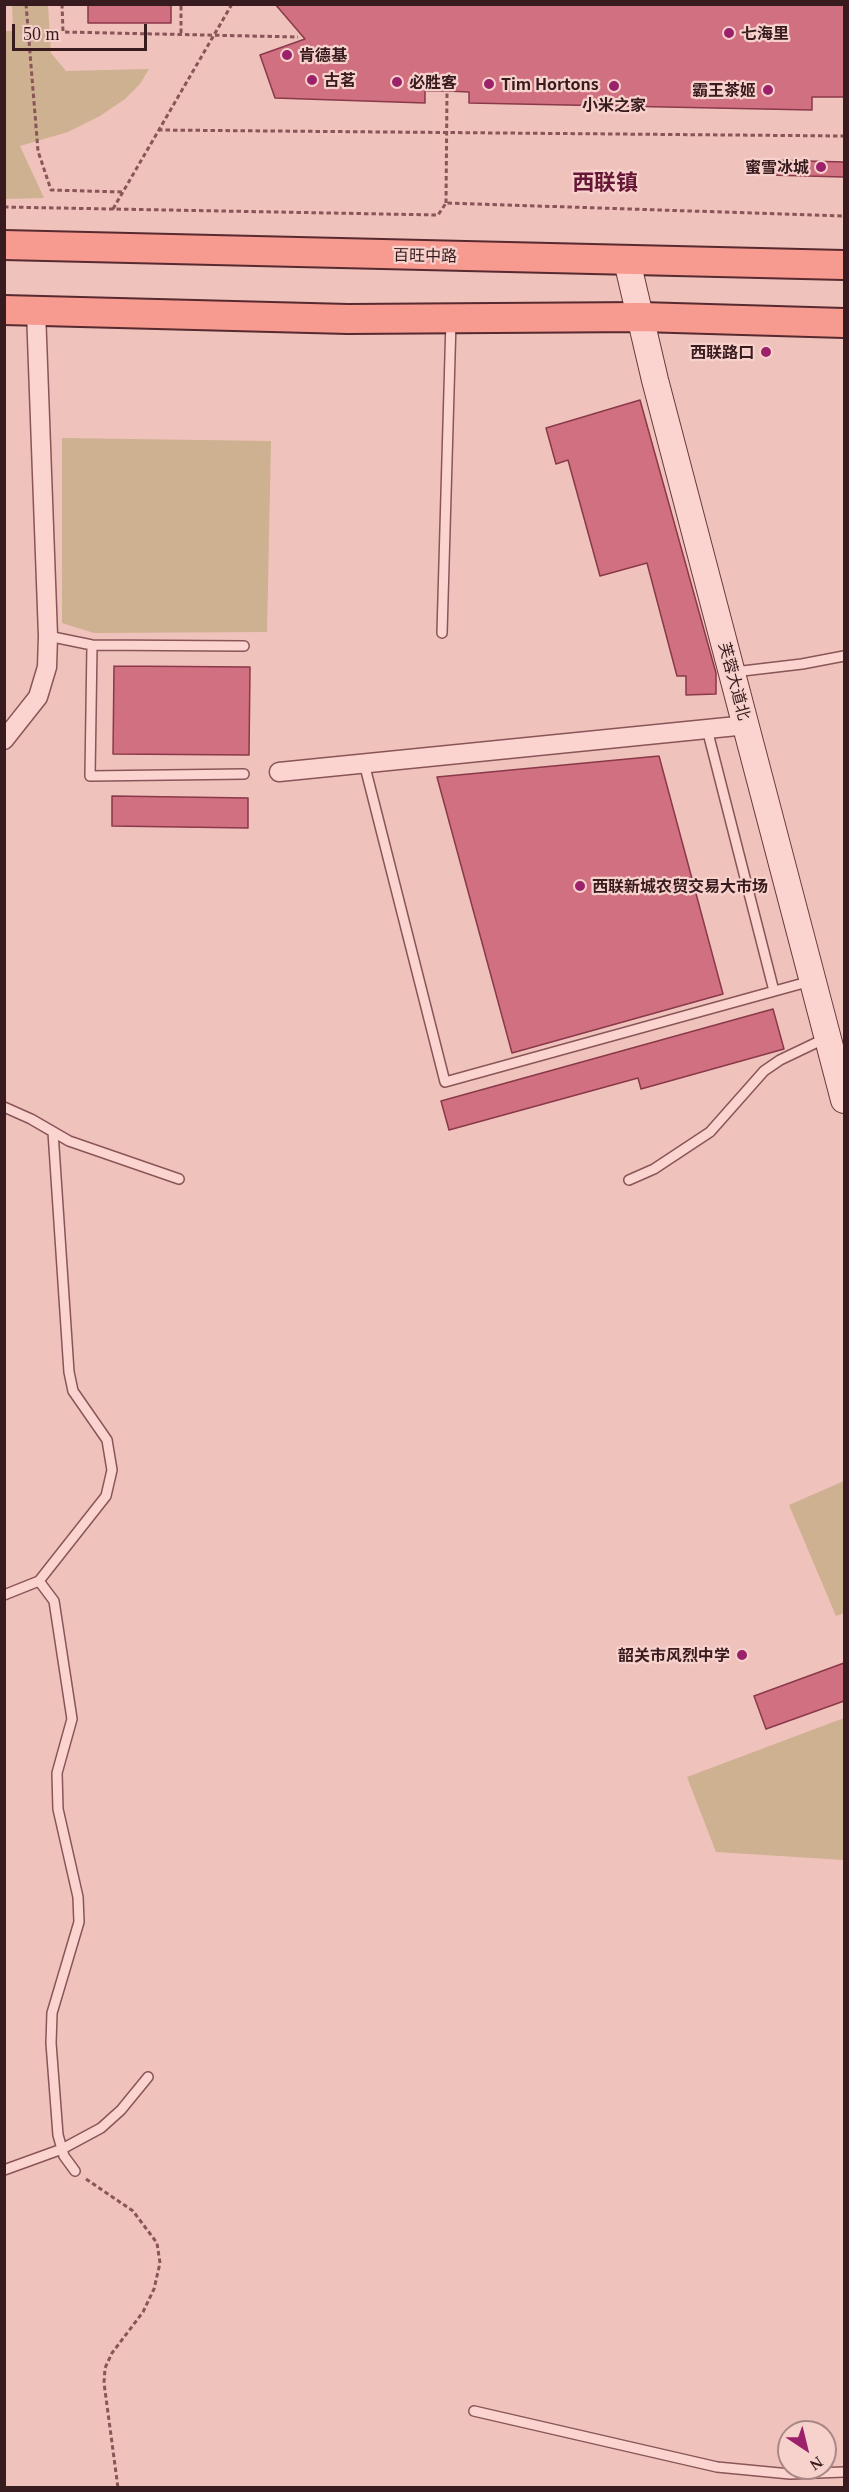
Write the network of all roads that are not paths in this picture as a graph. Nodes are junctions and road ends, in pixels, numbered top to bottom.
1 (4, 245) edge
2 (627, 261) junction
3 (844, 265) edge
4 (4, 310) edge
5 (36, 310) junction
6 (641, 317) junction
7 (451, 318) junction
8 (844, 323) edge
9 (442, 633) dead end
10 (48, 636) junction
11 (92, 645) junction
12 (244, 646) dead end
13 (844, 656) edge
14 (733, 672) junction
15 (747, 725) junction
16 (707, 729) junction
17 (4, 740) edge
18 (364, 763) junction
19 (279, 771) dead end
20 (244, 774) dead end
21 (814, 981) junction
22 (774, 991) junction
23 (828, 1037) junction
24 (844, 1100) edge
25 (4, 1107) edge
26 (53, 1132) junction
27 (179, 1179) dead end
28 (629, 1180) dead end
29 (39, 1581) junction
30 (4, 1595) edge
31 (148, 2078) dead end
32 (62, 2149) junction
33 (4, 2170) edge
34 (75, 2171) road end
35 (474, 2411) dead end
36 (844, 2472) edge

1 - 2 main road, 百旺中路
2 - 3 main road, 百旺中路
2 - 6 main road, 芙蓉大道北
4 - 5 main road
5 - 7 main road
5 - 10 street
6 - 7 main road
6 - 8 main road
6 - 14 main road, 芙蓉大道北
7 - 9 lane
10 - 11 lane
10 - 17 street
11 - 12 lane
11 - 20 lane
13 - 14 lane
14 - 15 main road, 芙蓉大道北
15 - 16 street
15 - 21 main road, 芙蓉大道北
16 - 18 street
16 - 22 lane
18 - 19 street
18 - 22 lane
21 - 22 lane
21 - 23 main road, 芙蓉大道北
23 - 24 main road, 芙蓉大道北
23 - 28 lane
25 - 26 lane
26 - 27 lane
26 - 29 lane
29 - 30 lane
29 - 32 lane
31 - 32 lane
32 - 33 lane
32 - 34 lane
35 - 36 lane

